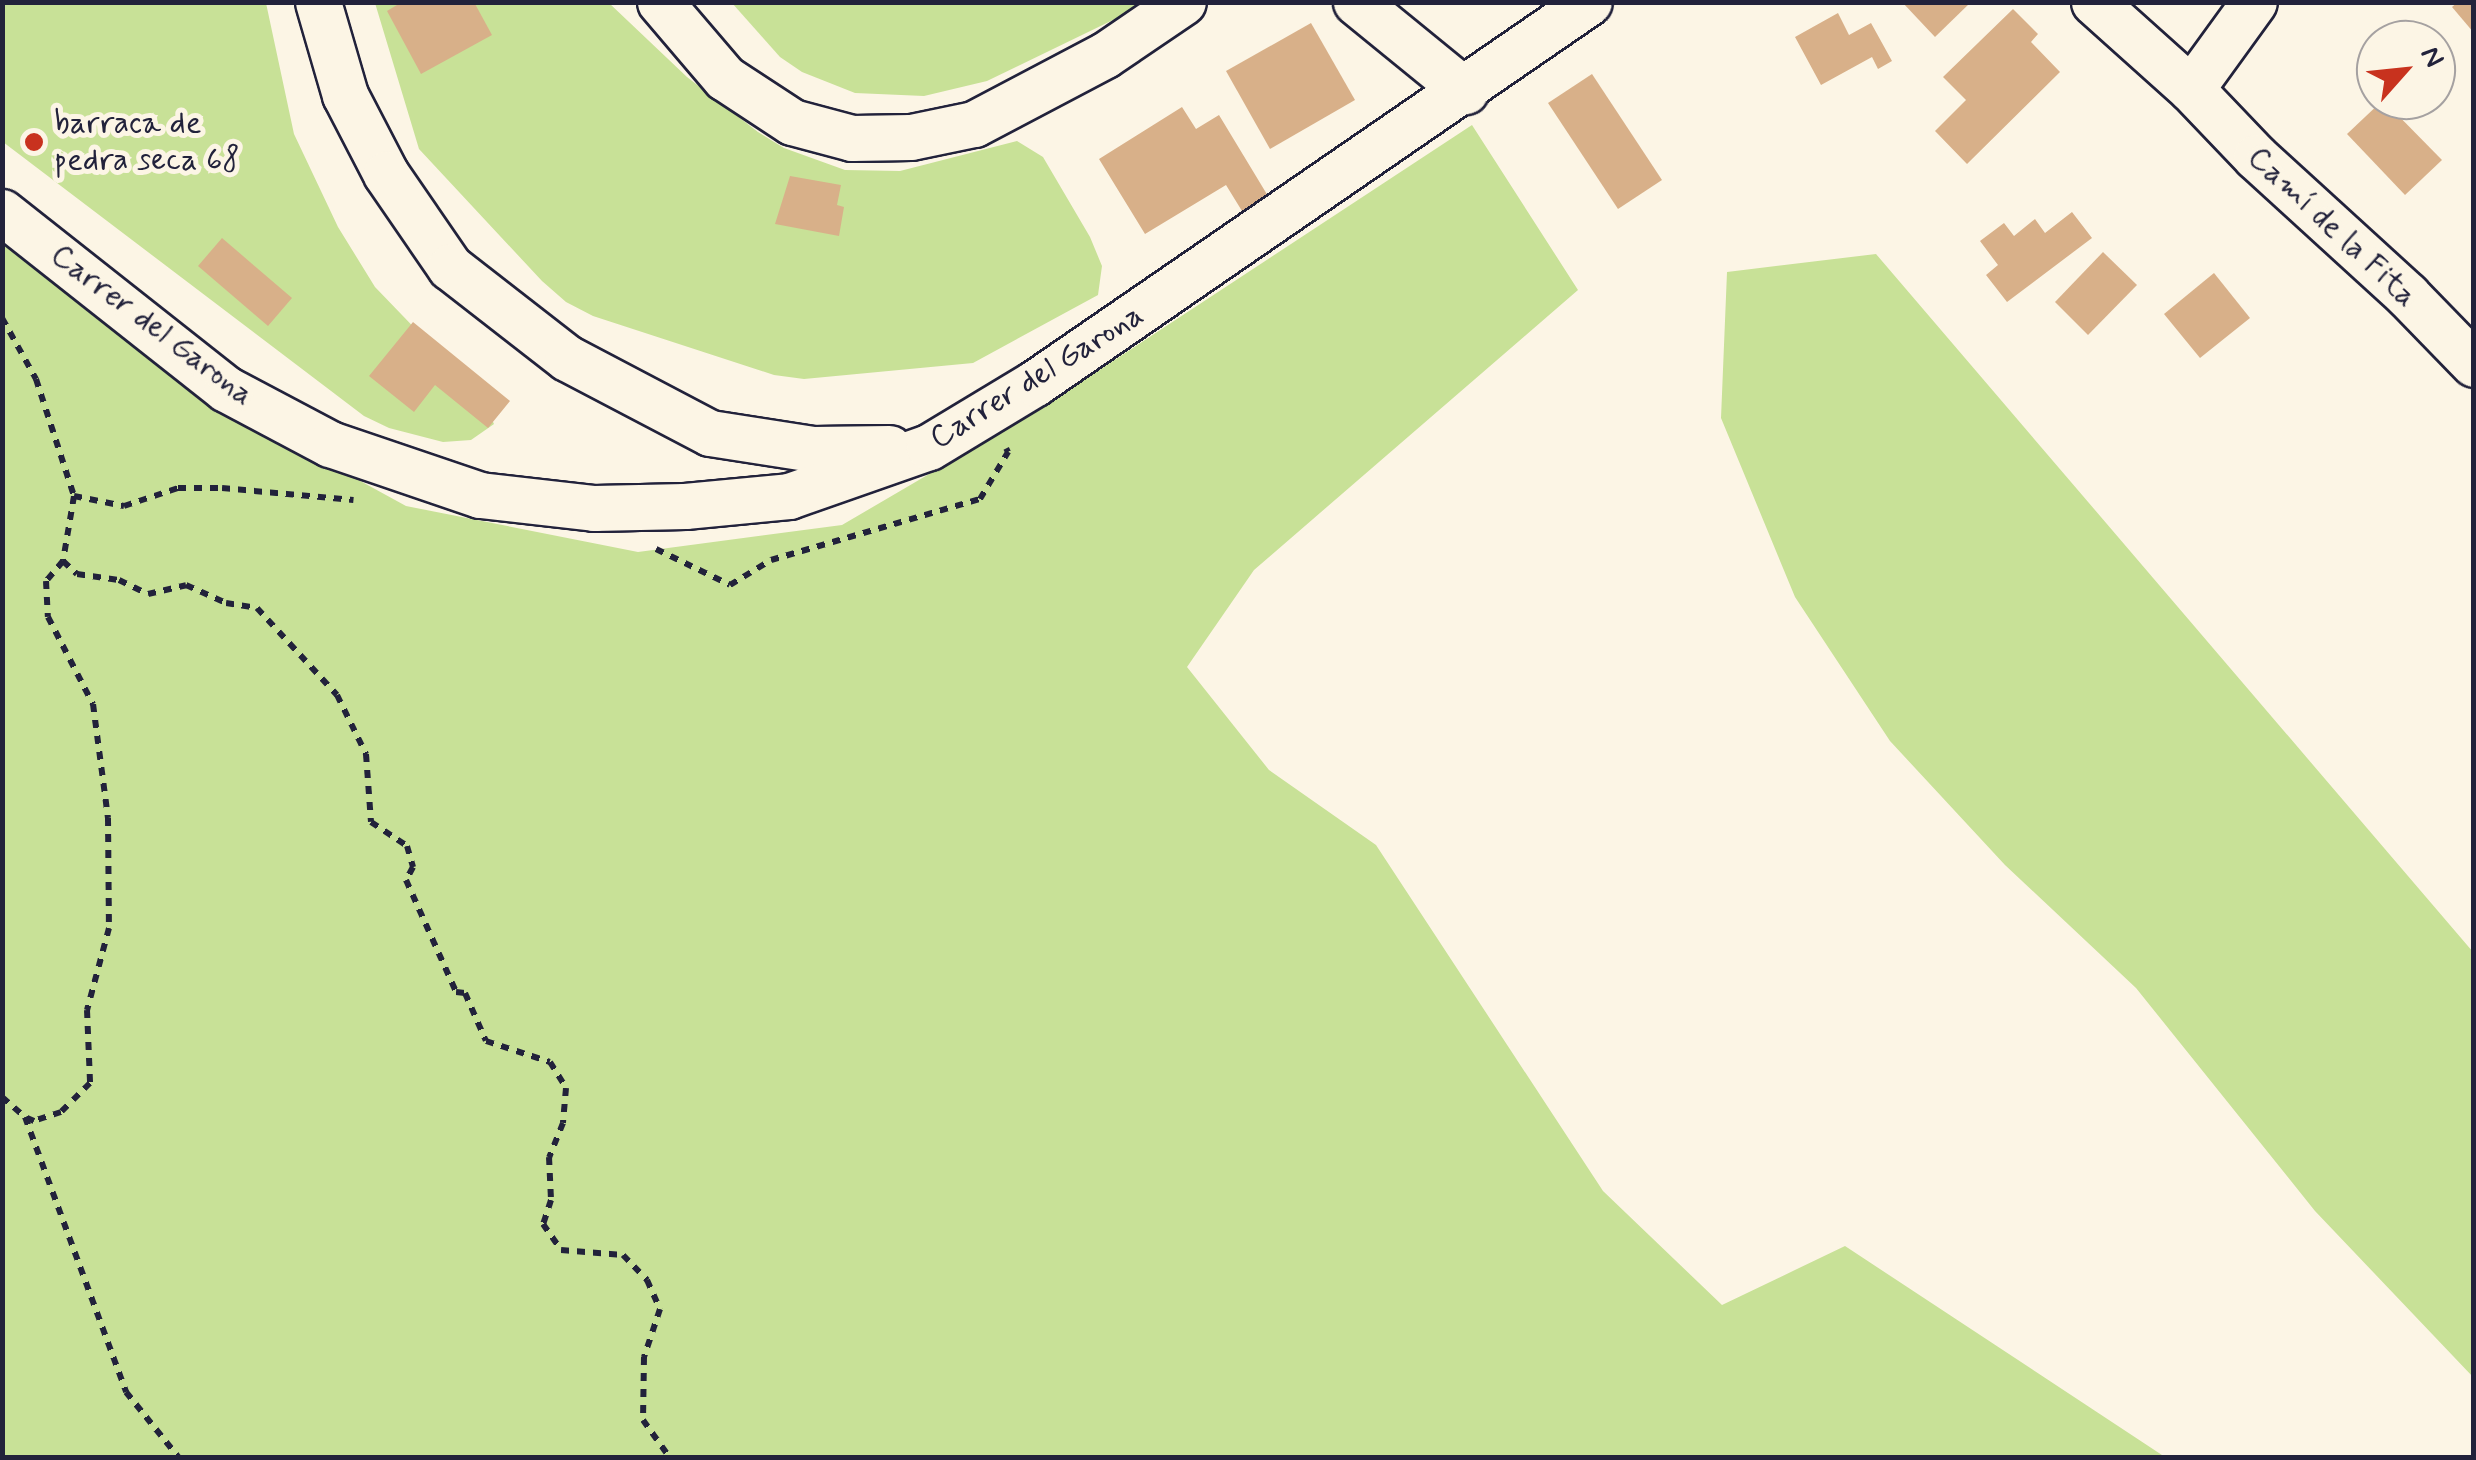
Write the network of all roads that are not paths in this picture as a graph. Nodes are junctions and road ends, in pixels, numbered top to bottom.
1 (318, 2) edge
2 (660, 2) edge
3 (1183, 2) edge
4 (1356, 2) edge
5 (1589, 2) edge
6 (2094, 2) edge
7 (2254, 2) edge
8 (2191, 89) junction
9 (1464, 90) junction
10 (2, 212) edge
11 (2474, 364) edge
12 (930, 446) junction

1 - 12 street
2 - 3 street
4 - 9 street
5 - 9 street, Carrer del Garona
6 - 8 street, Camí de la Fita
7 - 8 street
8 - 11 street, Camí de la Fita
9 - 12 street, Carrer del Garona
10 - 12 street, Carrer del Garona

